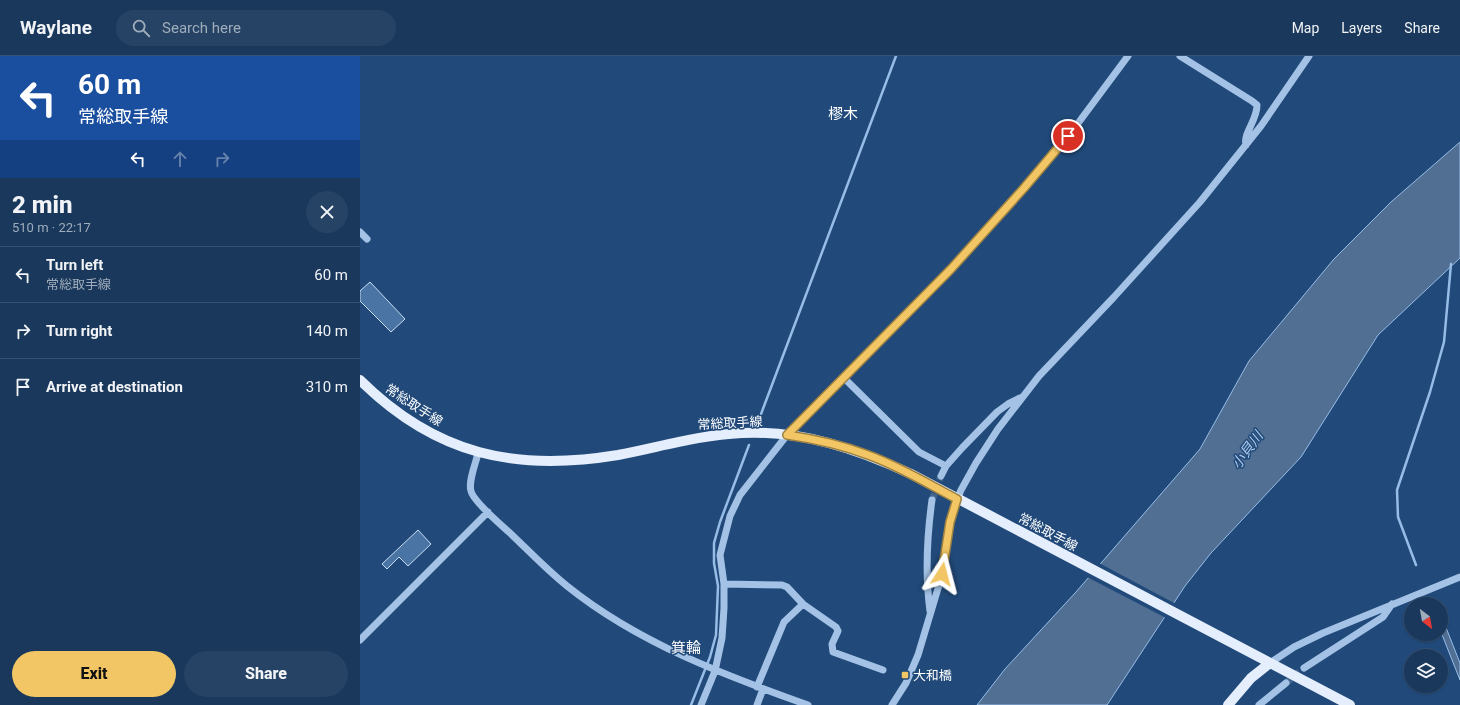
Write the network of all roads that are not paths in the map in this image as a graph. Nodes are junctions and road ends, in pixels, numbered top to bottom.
1 (1128, 56) edge
2 (1180, 56) edge
3 (1309, 56) edge
4 (1246, 145) junction
5 (360, 232) edge
6 (367, 239) dead end
7 (844, 378) junction
8 (360, 380) edge
9 (1022, 397) junction
10 (787, 435) junction
11 (478, 453) junction
12 (946, 466) junction
13 (941, 476) tunnel mouth
14 (957, 499) junction
15 (932, 500) tunnel mouth
16 (488, 512) junction
17 (1460, 577) edge
18 (724, 584) junction
19 (803, 604) junction
20 (1392, 604) junction
21 (930, 615) junction
22 (360, 640) edge
23 (1270, 663) junction
24 (1304, 668) tunnel mouth
25 (714, 670) junction
26 (883, 670) dead end
27 (1286, 684) tunnel mouth
28 (760, 688) junction
29 (701, 705) edge
30 (757, 705) edge
31 (808, 705) edge
32 (892, 705) edge
33 (1228, 705) edge
34 (1259, 705) edge
35 (1350, 705) edge

1 - 7 street
2 - 4 street
3 - 4 street
4 - 9 street
5 - 6 street
7 - 10 street
7 - 12 street
8 - 11 main road, 常総取手線
9 - 12 street
9 - 14 street
10 - 11 main road, 常総取手線
10 - 14 main road, 常総取手線
10 - 18 street
11 - 16 street
12 - 13 street
14 - 21 street
14 - 23 main road, 常総取手線
15 - 21 street
16 - 22 street
16 - 25 street
17 - 20 street
18 - 19 street
18 - 25 street
19 - 26 street
19 - 28 street
20 - 23 street
20 - 24 street
21 - 32 street
23 - 33 main road
23 - 35 main road, 常総取手線
25 - 28 street
25 - 29 street
27 - 34 street
28 - 30 street
28 - 31 street

